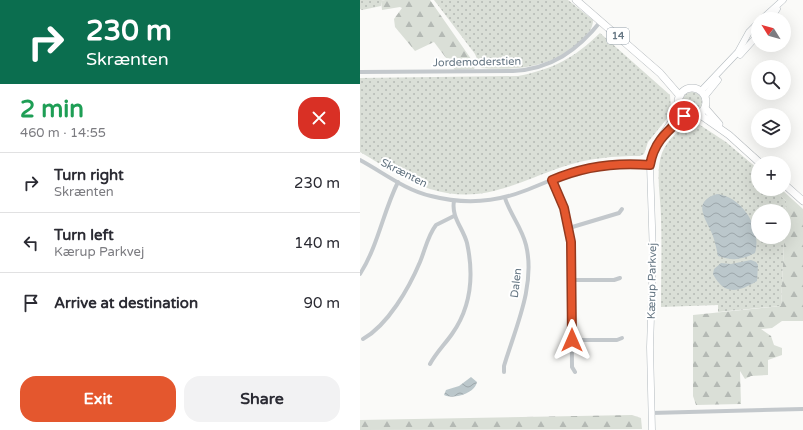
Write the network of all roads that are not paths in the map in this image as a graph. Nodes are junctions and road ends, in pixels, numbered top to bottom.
1 (576, 0) edge
2 (784, 0) edge
3 (770, 12) edge
4 (775, 12) edge
5 (601, 21) junction
6 (751, 30) edge
7 (751, 43) edge
8 (360, 72) edge
9 (660, 73) junction
10 (685, 90) junction
11 (703, 94) junction
12 (680, 96) junction
13 (705, 108) junction
14 (680, 109) junction
15 (699, 114) junction
16 (686, 115) junction
17 (662, 135) junction
18 (729, 135) junction
19 (752, 156) edge
20 (360, 160) edge
21 (650, 165) junction
22 (552, 180) junction
23 (398, 182) junction
24 (791, 190) edge
25 (505, 198) junction
26 (454, 201) junction
27 (803, 201) edge
28 (622, 209) dead end
29 (454, 216) junction
30 (569, 228) junction
31 (360, 274) edge
32 (620, 278) dead end
33 (572, 280) junction
34 (622, 338) dead end
35 (363, 339) dead end
36 (572, 340) junction
37 (430, 364) dead end
38 (504, 372) dead end
39 (575, 372) dead end
40 (803, 409) edge
41 (651, 413) junction
42 (652, 430) edge

1 - 5 main road, 14
2 - 3 street
2 - 4 street
5 - 8 street, Jordemoderstien
5 - 9 main road, 14
6 - 11 street
7 - 11 street
9 - 10 main road, 14
9 - 12 main road, 14
10 - 11 main road
10 - 12 main road
11 - 13 main road
12 - 14 main road
13 - 15 main road
13 - 18 main road
14 - 16 main road
14 - 17 street, Kærup Parkvej
15 - 16 main road
15 - 18 main road
16 - 17 street, Kærup Parkvej
17 - 21 street, Kærup Parkvej
18 - 19 main road
20 - 23 street, Skrænten
21 - 22 street, Skrænten
21 - 41 street, Kærup Parkvej
22 - 25 street, Skrænten
22 - 30 street
23 - 26 street, Skrænten
23 - 31 street
24 - 27 main road
25 - 26 street, Skrænten
25 - 38 street, Dalen
26 - 29 street
28 - 30 street
29 - 35 street
29 - 37 street
30 - 33 street
32 - 33 street
33 - 36 street
34 - 36 street
36 - 39 street
40 - 41 street
41 - 42 street, Kærup Parkvej

